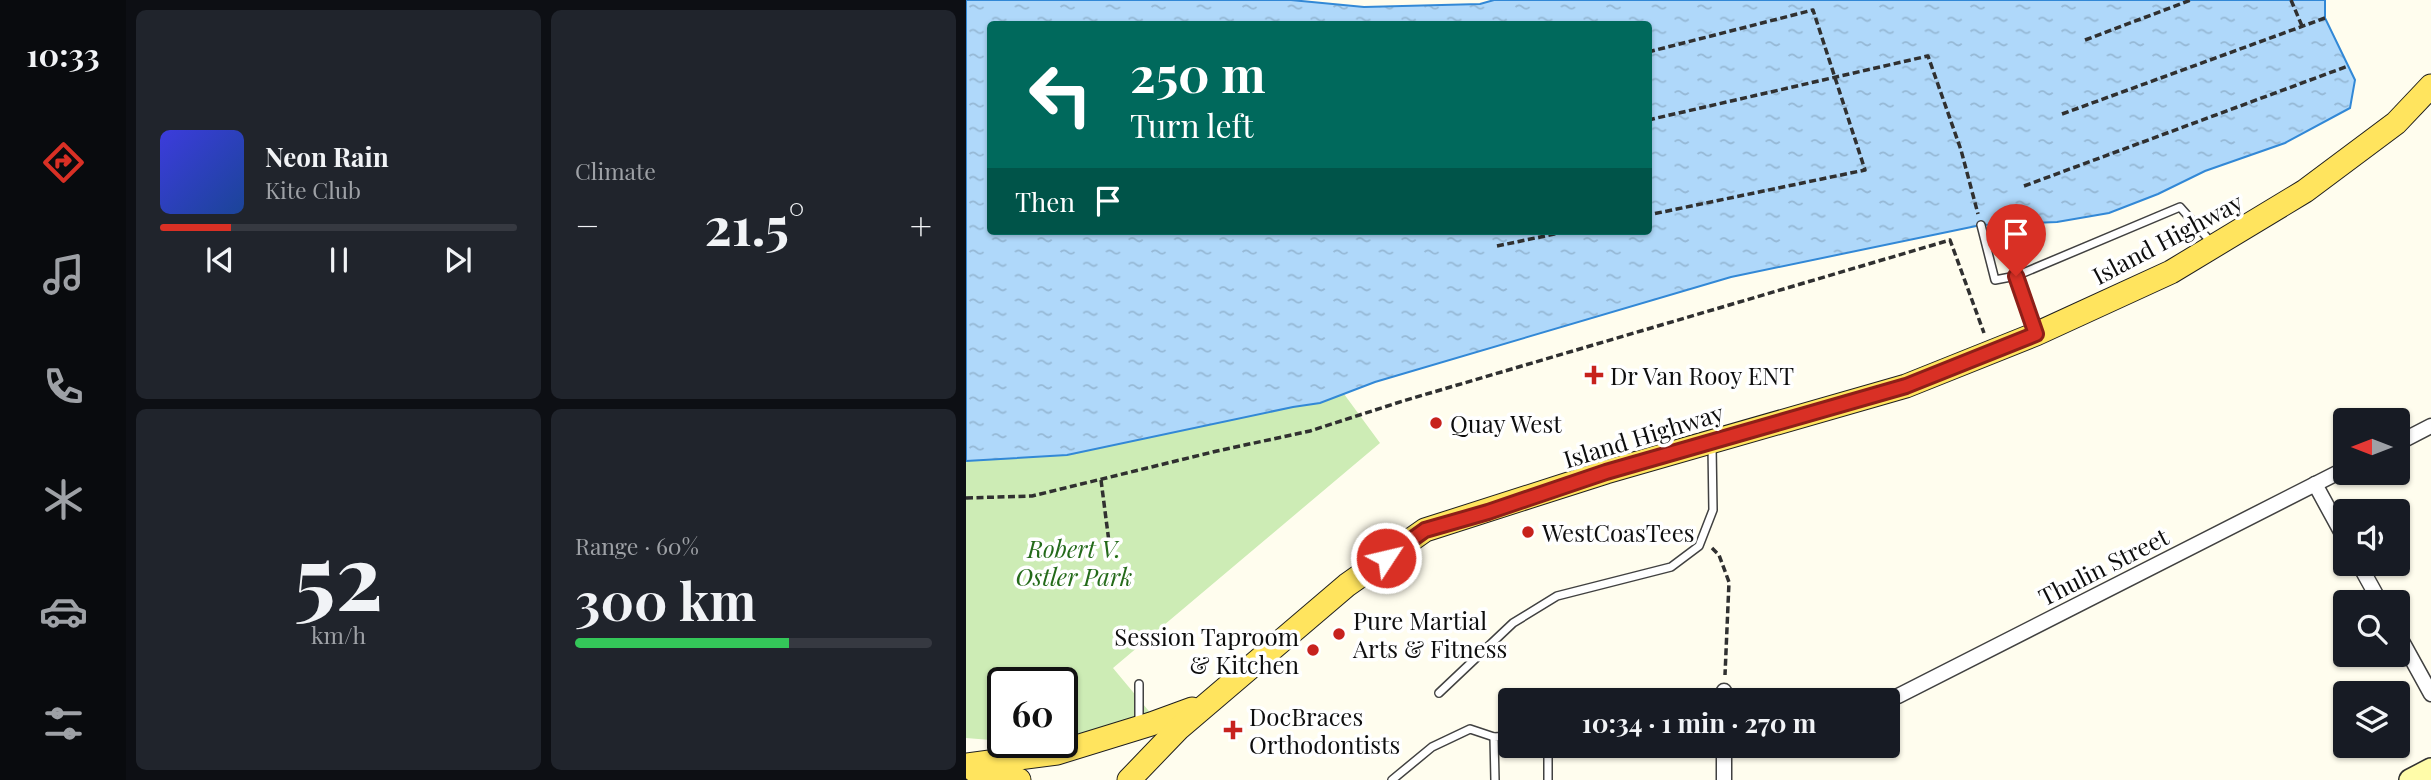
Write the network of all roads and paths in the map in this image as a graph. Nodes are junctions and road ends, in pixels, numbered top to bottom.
1 (2191, 0) edge
2 (2291, 0) edge
3 (2325, 18) dead end
4 (2302, 26) junction
5 (2085, 40) dead end
6 (1652, 51) edge
7 (2348, 66) dead end
8 (2431, 86) edge
9 (2062, 114) dead end
10 (1652, 119) edge
11 (2024, 186) dead end
12 (1652, 214) edge
13 (1981, 225) joint
14 (1550, 235) edge
15 (1497, 246) dead end
16 (2214, 246) junction
17 (2016, 276) junction
18 (2036, 334) junction
19 (1990, 352) junction
20 (2431, 426) edge
21 (2410, 437) edge
22 (1712, 441) junction
23 (2333, 475) edge
24 (1101, 480) junction
25 (2315, 484) junction
26 (966, 498) edge
27 (2333, 517) edge
28 (1702, 538) junction
29 (1109, 542) dead end
30 (2410, 656) edge
31 (1139, 684) dead end
32 (1724, 688) edge
33 (1439, 693) dead end
34 (1900, 695) edge
35 (2431, 695) edge
36 (1208, 703) junction
37 (1139, 728) junction
38 (1494, 737) junction
39 (1498, 737) edge
40 (1548, 758) edge
41 (1724, 758) edge
42 (966, 769) edge
43 (2431, 769) edge
44 (974, 780) edge
45 (1018, 780) edge
46 (1129, 780) edge
47 (1392, 780) edge
48 (1495, 780) edge
49 (1548, 780) edge
50 (1724, 780) edge
51 (2410, 780) edge

1 - 5 path
2 - 4 path
3 - 4 path
4 - 9 path
6 - 12 path
7 - 11 path
8 - 16 main road, Island Highway
10 - 13 path
13 - 17 lane
14 - 15 path
16 - 17 lane
16 - 18 main road, Island Highway
17 - 18 lane
18 - 19 main road, Island Highway
19 - 22 main road, Island Highway
19 - 24 path
20 - 21 street
22 - 28 lane
22 - 36 main road, Island Highway
23 - 25 street, Thulin Street
24 - 26 path
24 - 29 path
25 - 27 street
25 - 34 street, Thulin Street
28 - 32 path
28 - 33 lane
30 - 35 street
31 - 37 lane
36 - 37 main road
36 - 46 main road, Island Highway
37 - 42 main road
38 - 39 lane
38 - 47 lane
38 - 48 lane
40 - 49 lane
41 - 50 street
42 - 44 main road
42 - 45 main road
43 - 51 street

